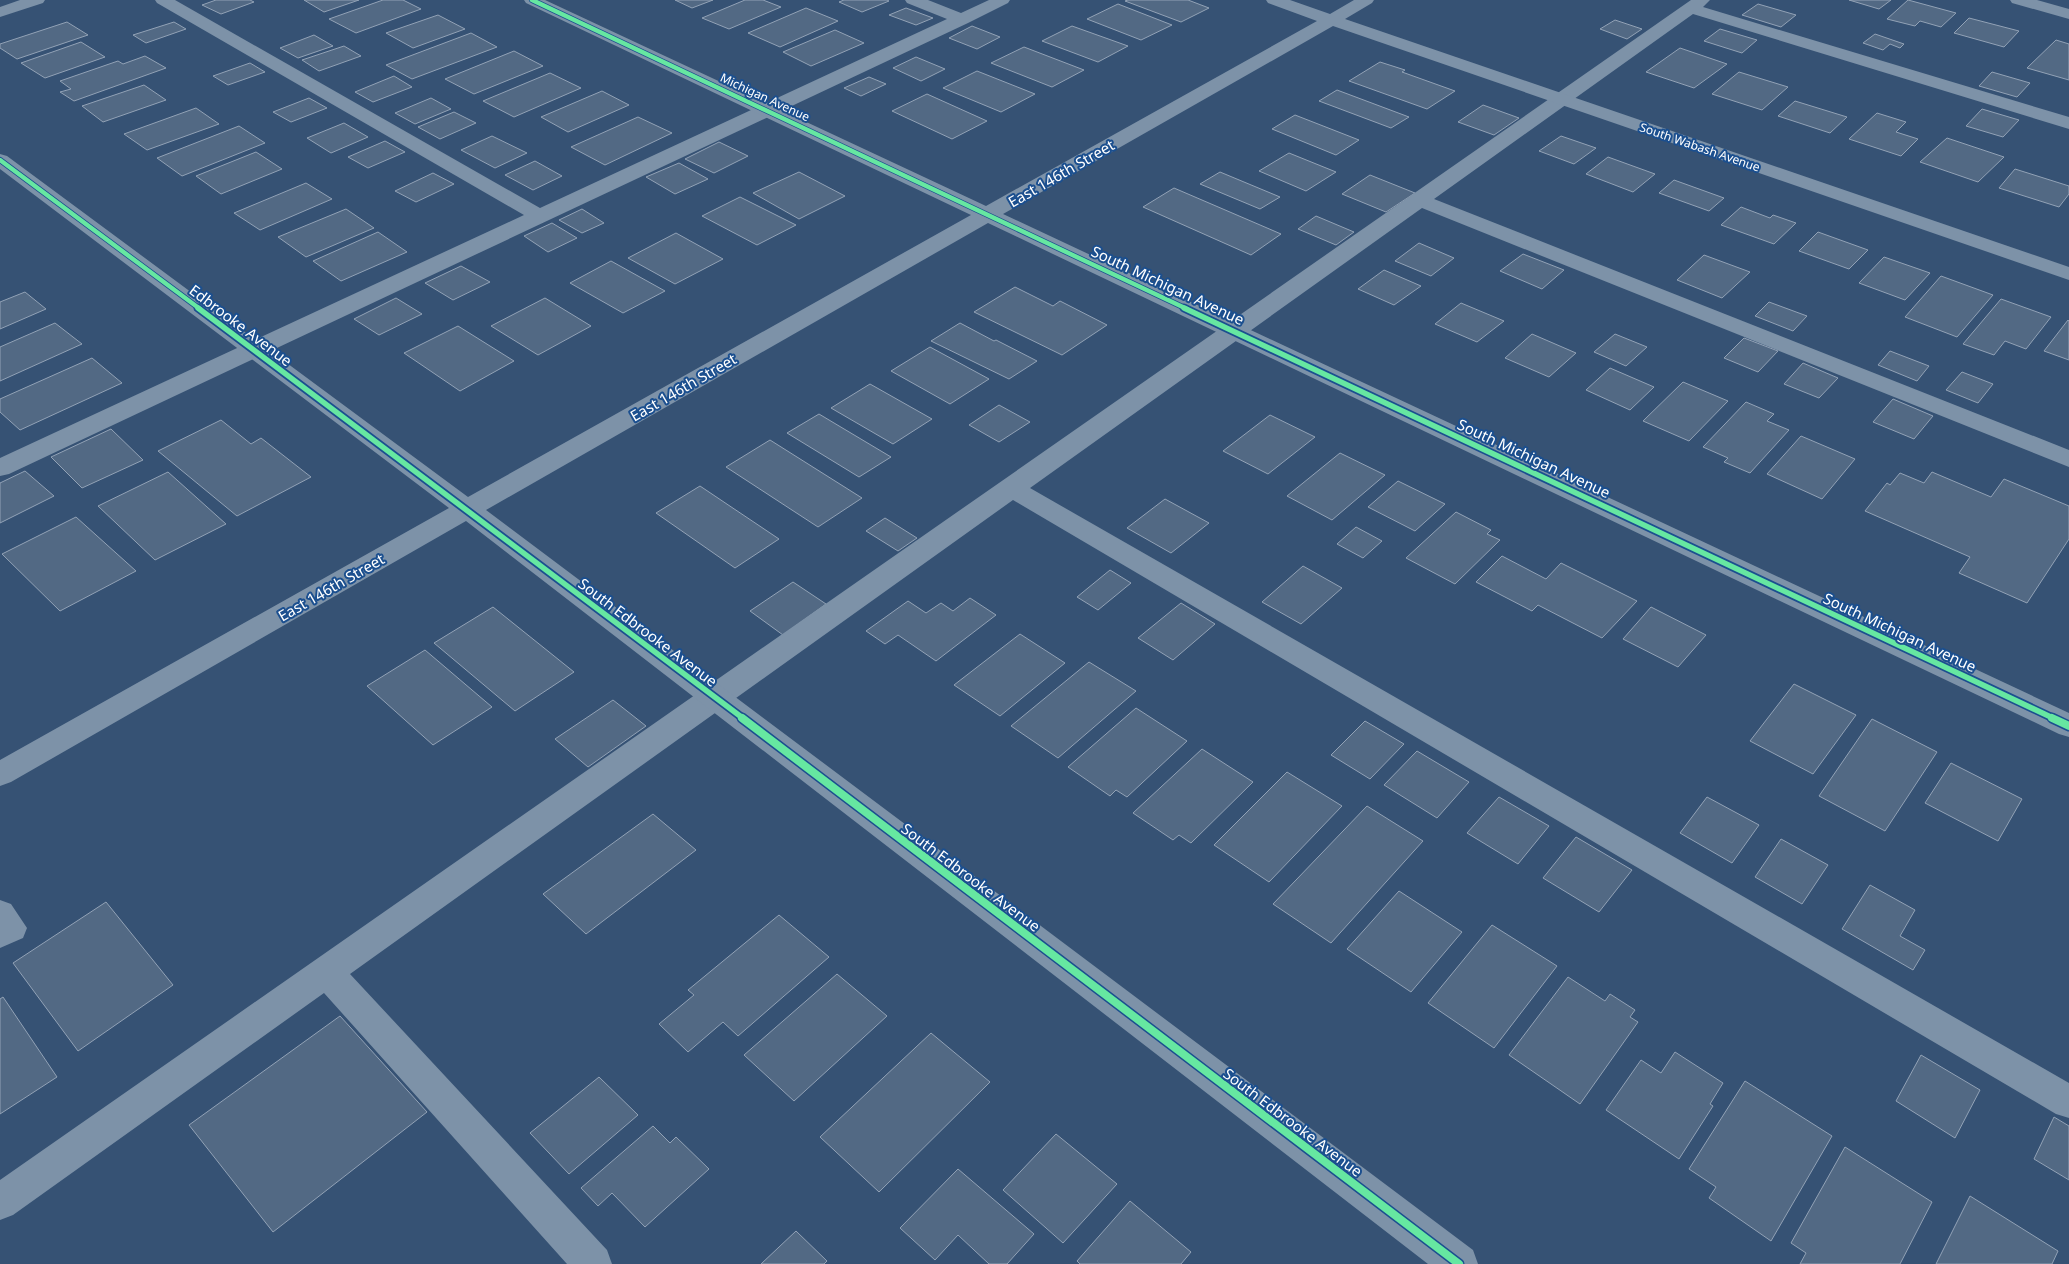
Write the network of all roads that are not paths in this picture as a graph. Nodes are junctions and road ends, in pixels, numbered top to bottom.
1 (37, 0) edge
2 (163, 0) edge
3 (532, 0) edge
4 (913, 0) edge
5 (1002, 0) edge
6 (1274, 0) edge
7 (1366, 0) edge
8 (2018, 0) edge
9 (1696, 4) edge
10 (0, 12) edge
11 (2069, 14) edge
12 (962, 19) junction
13 (1331, 20) junction
14 (1562, 99) junction
15 (767, 110) junction
16 (2069, 123) edge
17 (0, 160) edge
18 (1419, 200) junction
19 (988, 214) junction
20 (540, 216) junction
21 (2069, 274) edge
22 (1234, 330) junction
23 (254, 350) junction
24 (2069, 459) edge
25 (0, 468) edge
26 (1011, 488) junction
27 (467, 509) junction
28 (714, 698) junction
29 (2069, 726) edge
30 (0, 774) edge
31 (0, 914) edge
32 (0, 934) edge
33 (326, 972) junction
34 (2069, 1102) edge
35 (0, 1202) edge
36 (592, 1264) edge
37 (1459, 1264) edge

1 - 10 street
2 - 20 street
3 - 15 street, Michigan Avenue
4 - 12 street
5 - 12 street
6 - 13 street, South Wabash Avenue
7 - 13 street, East 146th Street
8 - 11 street
9 - 14 street
9 - 16 street
12 - 15 street
13 - 14 street, South Wabash Avenue
13 - 19 street, East 146th Street
14 - 18 street
14 - 21 street, South Wabash Avenue
15 - 19 street, Michigan Avenue
15 - 20 street
17 - 23 street, Edbrooke Avenue
18 - 22 street
18 - 24 street
19 - 22 street, South Michigan Avenue
19 - 27 street, East 146th Street
20 - 23 street
22 - 26 street
22 - 29 street, South Michigan Avenue
23 - 25 street
23 - 27 street, Edbrooke Avenue
26 - 28 street
26 - 34 street
27 - 28 street, South Edbrooke Avenue
27 - 30 street, East 146th Street
28 - 33 street
28 - 37 street, South Edbrooke Avenue
31 - 32 street
33 - 35 street
33 - 36 street

